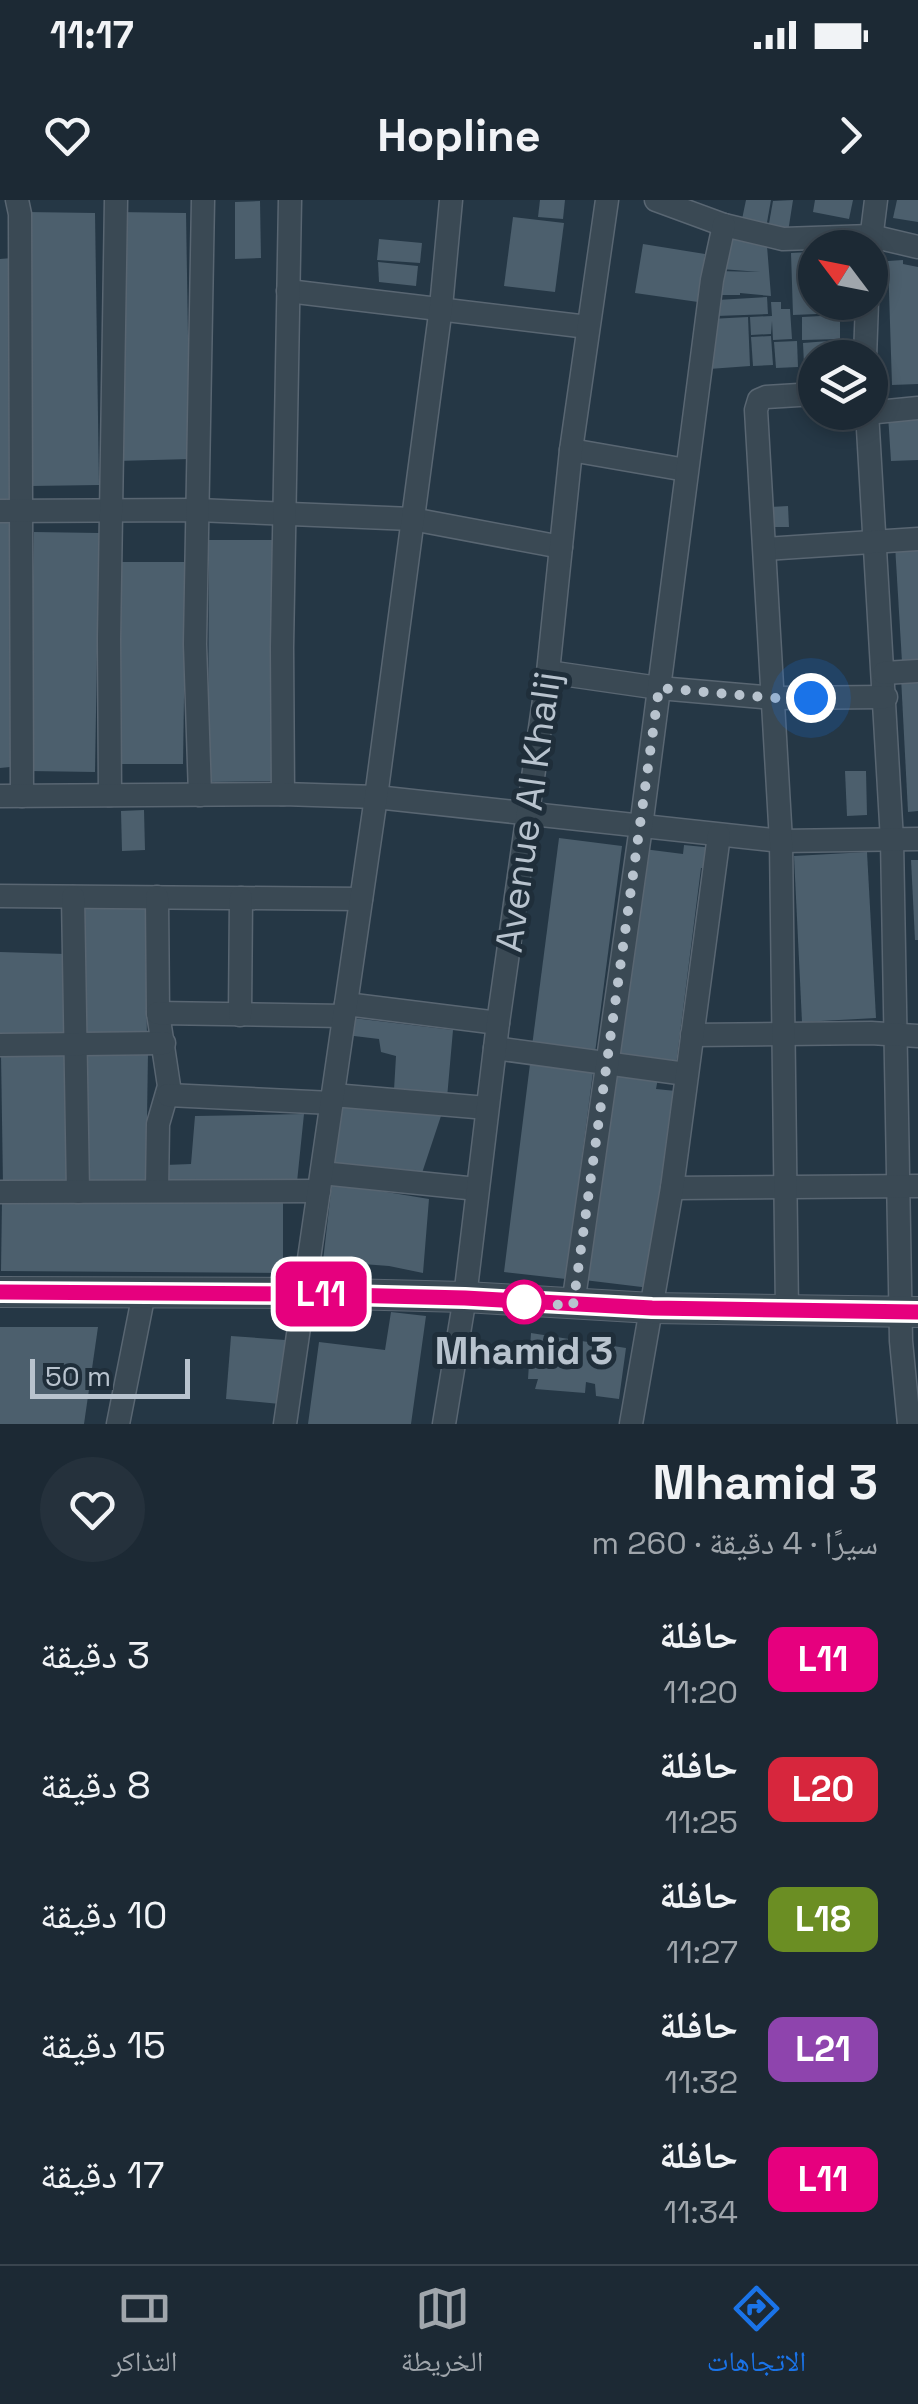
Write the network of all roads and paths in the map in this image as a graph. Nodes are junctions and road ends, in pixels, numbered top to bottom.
1 (6, 200) edge
2 (17, 200) edge
3 (116, 200) edge
4 (203, 200) edge
5 (290, 200) edge
6 (450, 200) edge
7 (607, 200) edge
8 (656, 200) edge
9 (876, 200) edge
10 (0, 208) edge
11 (724, 225) junction
12 (872, 230) edge
13 (798, 240) edge
14 (888, 244) edge
15 (918, 247) edge
16 (288, 290) junction
17 (442, 307) junction
18 (588, 327) junction
19 (798, 395) edge
20 (918, 408) edge
21 (888, 411) edge
22 (868, 430) edge
23 (572, 450) junction
24 (686, 470) junction
25 (113, 510) junction
26 (197, 510) junction
27 (11, 511) edge
28 (287, 512) junction
29 (412, 519) junction
30 (918, 539) edge
31 (873, 543) junction
32 (561, 547) junction
33 (765, 549) junction
34 (918, 670) edge
35 (548, 672) junction
36 (884, 673) junction
37 (659, 688) junction
38 (886, 697) junction
39 (774, 698) junction
40 (283, 794) junction
41 (110, 795) junction
42 (200, 795) junction
43 (11, 796) edge
44 (376, 798) junction
45 (529, 812) junction
46 (641, 827) junction
47 (719, 835) junction
48 (918, 839) edge
49 (782, 840) junction
50 (892, 840) junction
51 (0, 896) edge
52 (73, 897) junction
53 (157, 898) junction
54 (240, 898) junction
55 (361, 899) junction
56 (345, 1010) junction
57 (158, 1013) junction
58 (240, 1016) junction
59 (498, 1023) junction
60 (784, 1033) junction
61 (692, 1034) junction
62 (907, 1036) edge
63 (164, 1043) junction
64 (75, 1044) junction
65 (0, 1045) edge
66 (495, 1048) junction
67 (606, 1064) junction
68 (686, 1074) junction
69 (168, 1095) junction
70 (332, 1099) junction
71 (487, 1108) junction
72 (320, 1182) junction
73 (908, 1186) edge
74 (786, 1187) junction
75 (672, 1188) junction
76 (157, 1190) junction
77 (477, 1190) junction
78 (0, 1192) edge
79 (78, 1192) junction
80 (0, 1292) edge
81 (144, 1292) junction
82 (304, 1294) junction
83 (465, 1298) junction
84 (573, 1306) junction
85 (652, 1308) junction
86 (787, 1311) junction
87 (909, 1312) edge
88 (901, 1423) edge
89 (118, 1424) edge
90 (285, 1424) edge
91 (444, 1424) edge
92 (631, 1424) edge

1 - 10 street
2 - 27 street
3 - 25 street
4 - 26 street
5 - 16 street
6 - 17 street
7 - 18 street, Avenue Al Khalij
8 - 11 street
9 - 12 street
11 - 13 street
11 - 24 street
14 - 15 street
16 - 17 street
16 - 28 street
17 - 18 street
17 - 29 street
18 - 23 street, Avenue Al Khalij
19 - 33 street
20 - 21 street
22 - 31 street
23 - 24 street
23 - 32 street, Avenue Al Khalij
24 - 37 street
25 - 26 street
25 - 27 street
25 - 41 street
26 - 28 street
26 - 42 street
27 - 43 street
28 - 29 street
28 - 40 street
29 - 32 street
29 - 44 street
30 - 31 street
31 - 33 street
31 - 36 street
32 - 35 street, Avenue Al Khalij
33 - 39 street
34 - 36 street
35 - 37 street
35 - 45 street, Avenue Al Khalij
36 - 38 street
37 - 39 street
37 - 46 street
38 - 39 street
38 - 50 street
39 - 49 street
40 - 42 street
40 - 44 street
41 - 42 street
41 - 43 street
44 - 45 street
44 - 55 street
45 - 46 street
45 - 59 street, Avenue Al Khalij
46 - 47 street
46 - 67 street
47 - 49 street
47 - 61 street
48 - 50 street
49 - 50 street
49 - 60 street
50 - 62 street
51 - 52 street
52 - 53 street
52 - 64 street
53 - 54 street
53 - 57 street
54 - 55 street
54 - 58 street
55 - 56 street
56 - 58 street
56 - 59 street
56 - 70 street
57 - 58 street
57 - 63 street
59 - 66 street, Avenue Al Khalij
60 - 61 street
60 - 62 street
60 - 74 street
61 - 68 street
62 - 73 street
63 - 64 street
63 - 69 street
64 - 65 street
64 - 79 street
66 - 67 street
66 - 71 street, Avenue Al Khalij
67 - 68 street
67 - 84 street
68 - 75 street
69 - 70 street
69 - 76 street
70 - 71 street
70 - 72 street
71 - 77 street, Avenue Al Khalij
72 - 76 street
72 - 77 street
72 - 82 street
73 - 74 street
73 - 87 street
74 - 75 street
74 - 86 street
75 - 85 street
76 - 79 street
77 - 83 street, Avenue Al Khalij
78 - 79 street
80 - 81 street
81 - 82 street
81 - 89 street
82 - 83 street
82 - 90 street
83 - 84 street
83 - 91 street, Avenue Al Khalij
84 - 85 street
85 - 86 street
85 - 92 street
86 - 87 street
87 - 88 street

